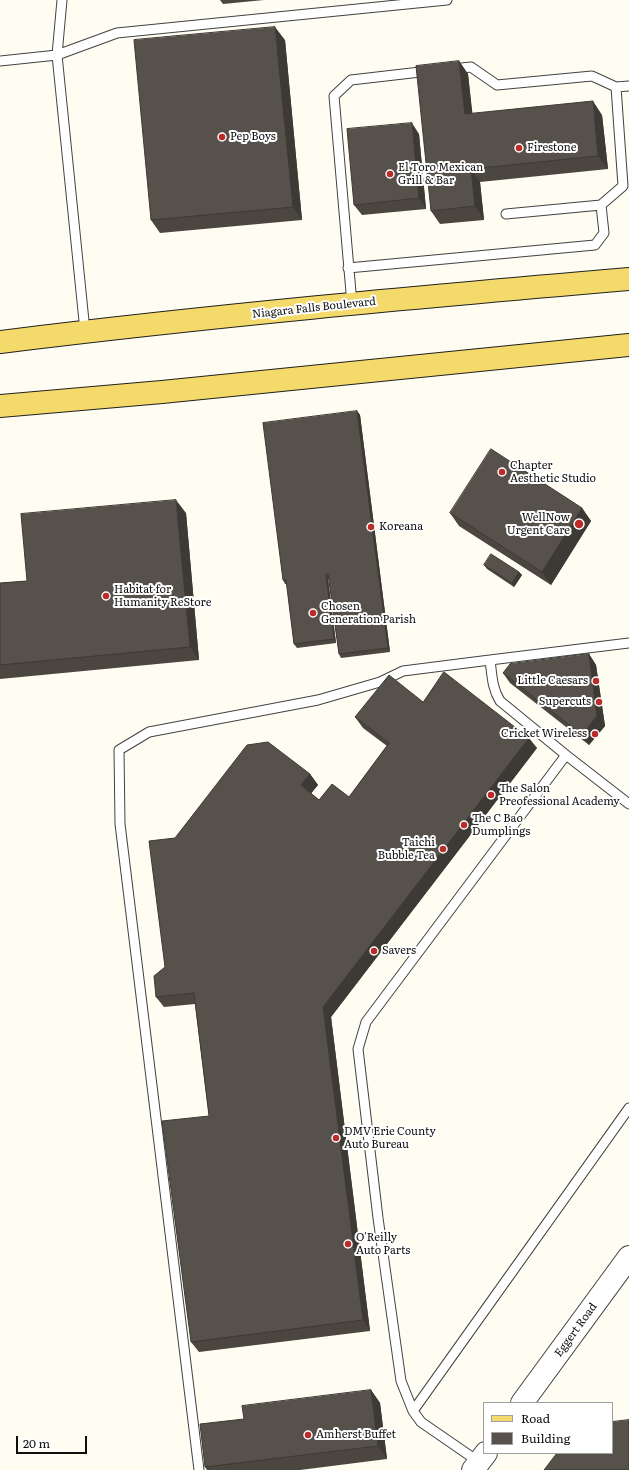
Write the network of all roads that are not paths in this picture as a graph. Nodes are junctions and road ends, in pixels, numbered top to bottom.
1 (62, 0) edge
2 (447, 0) edge
3 (57, 55) junction
4 (0, 61) edge
5 (629, 86) edge
6 (616, 87) junction
7 (601, 206) junction
8 (506, 214) dead end
9 (348, 268) junction
10 (629, 279) edge
11 (352, 304) junction
12 (85, 331) junction
13 (0, 342) edge
14 (629, 345) edge
15 (0, 406) edge
16 (629, 643) edge
17 (490, 660) junction
18 (566, 755) junction
19 (629, 804) edge
20 (629, 1108) edge
21 (629, 1256) edge
22 (523, 1402) edge
23 (413, 1411) junction
24 (480, 1462) edge
25 (200, 1470) edge

1 - 3 lane
2 - 3 lane
3 - 4 lane
3 - 12 lane
5 - 6 lane
6 - 7 lane
6 - 9 lane
7 - 8 lane
7 - 9 lane
9 - 11 lane
10 - 11 main road, Niagara Falls Boulevard
11 - 12 main road, Niagara Falls Boulevard
12 - 13 main road, Niagara Falls Boulevard
14 - 15 main road
16 - 17 lane
17 - 18 lane
17 - 25 lane
18 - 19 lane
18 - 23 lane
20 - 23 lane
21 - 22 street, Eggert Road
23 - 24 lane

